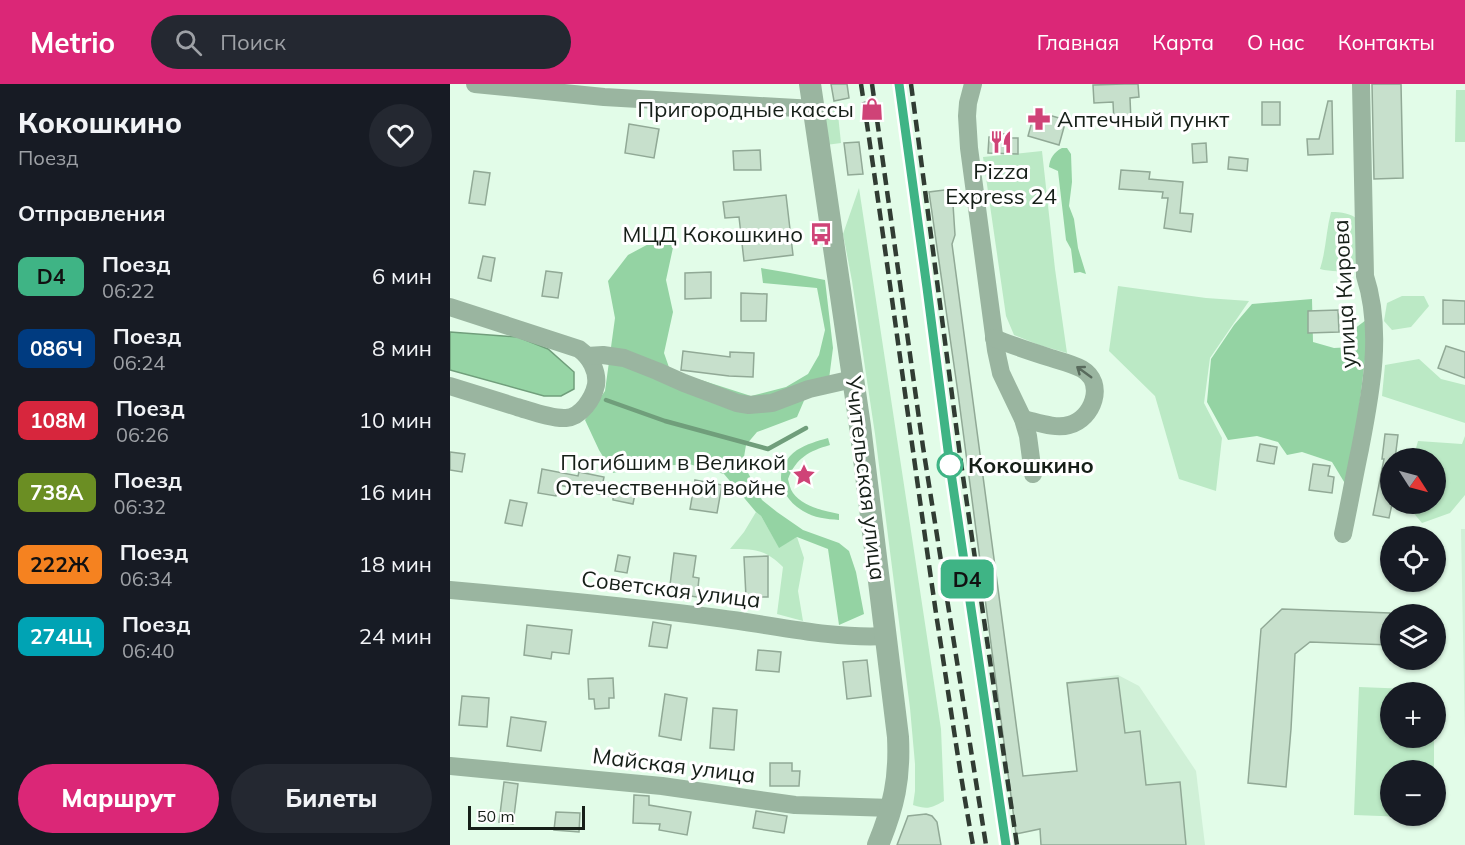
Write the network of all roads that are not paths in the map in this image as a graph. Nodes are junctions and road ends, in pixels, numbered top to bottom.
1 (475, 84) edge
2 (810, 84) edge
3 (973, 84) edge
4 (1361, 84) edge
5 (814, 109) junction
6 (450, 308) edge
7 (994, 338) junction
8 (590, 362) junction
9 (854, 379) junction
10 (450, 386) edge
11 (1023, 419) junction
12 (1033, 474) dead end
13 (1343, 534) dead end
14 (450, 590) edge
15 (886, 636) junction
16 (450, 766) edge
17 (892, 808) junction
18 (878, 845) edge

1 - 5 street
2 - 5 street, Учительская улица
3 - 7 street
4 - 13 street, улица Кирова
5 - 9 street, Учительская улица
6 - 8 street
7 - 11 street
11 -> 7 street
8 - 9 street
8 - 10 street
9 - 15 street, Учительская улица
11 - 12 street
14 - 15 street, Советская улица
15 - 17 street, Учительская улица
16 - 17 street, Майская улица
17 - 18 street, Учительская улица

